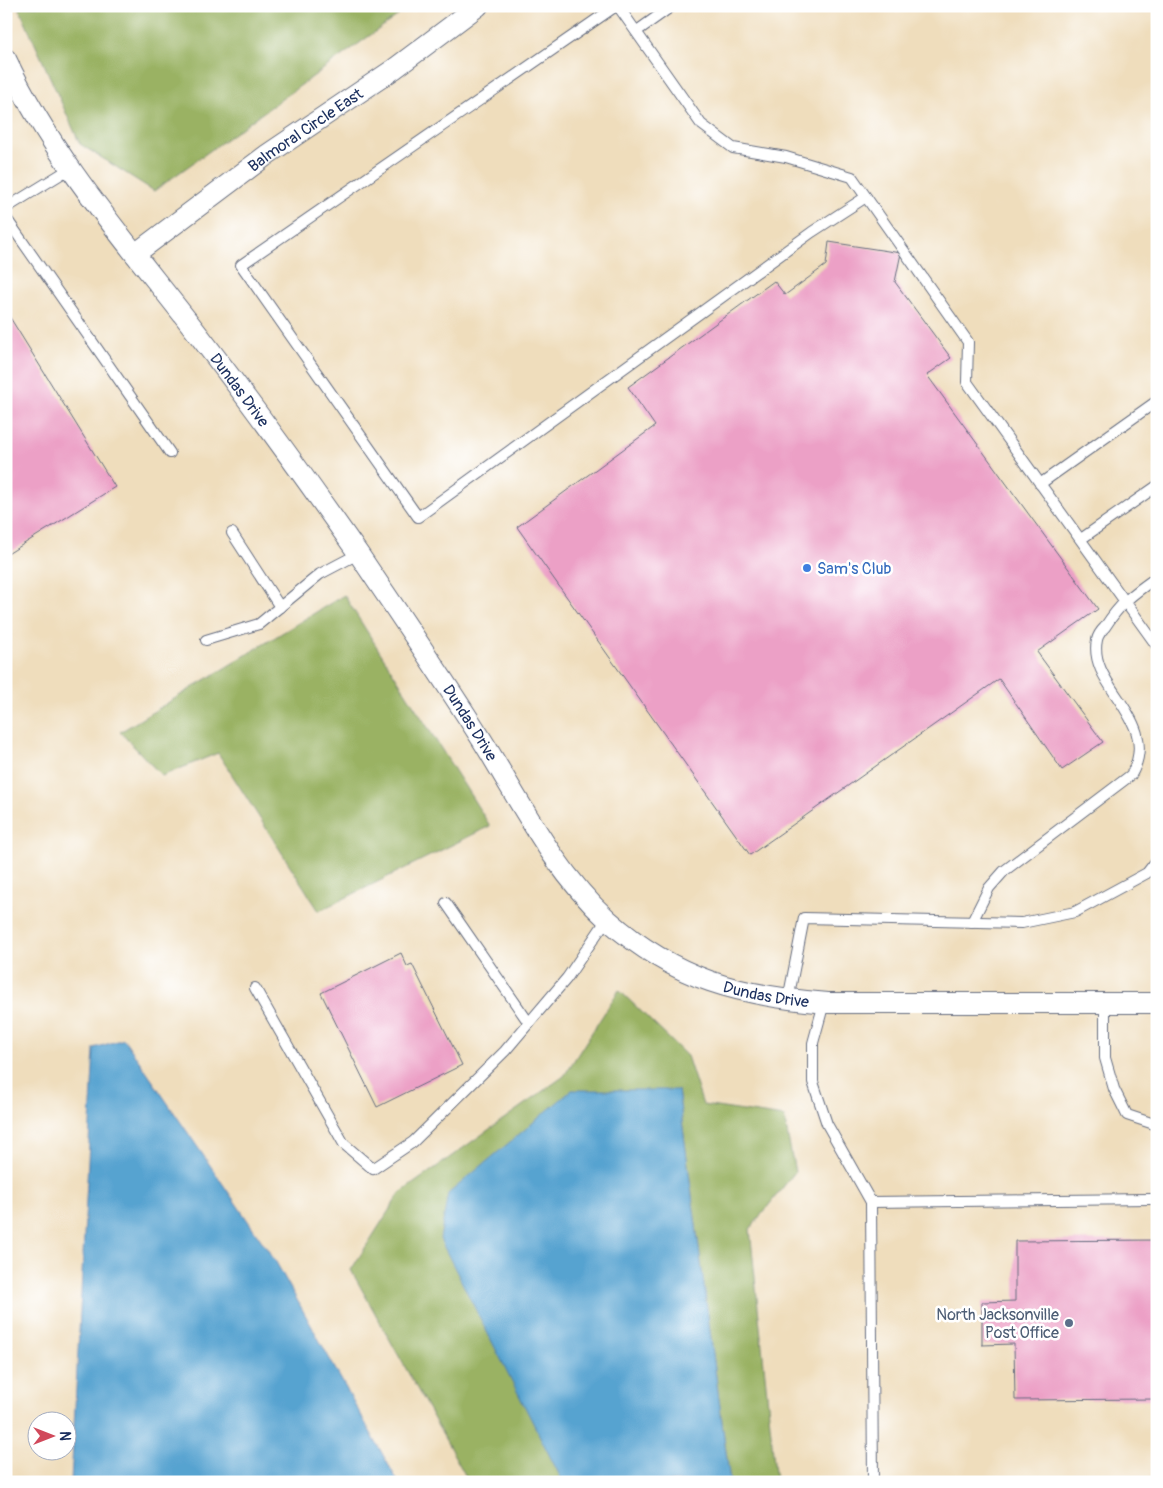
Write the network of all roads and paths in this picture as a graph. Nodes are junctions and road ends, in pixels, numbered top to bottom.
1 (478, 6) edge
2 (617, 6) edge
3 (672, 6) edge
4 (636, 32) junction
5 (6, 59) edge
6 (71, 168) junction
7 (866, 197) junction
8 (6, 208) edge
9 (6, 218) edge
10 (135, 254) junction
11 (1157, 401) edge
12 (170, 453) dead end
13 (1040, 484) junction
14 (1157, 486) edge
15 (232, 533) dead end
16 (1081, 540) junction
17 (358, 554) junction
18 (1157, 577) edge
19 (1124, 600) junction
20 (280, 607) junction
21 (206, 640) dead end
22 (1157, 646) edge
23 (1157, 860) edge
24 (446, 903) dead end
25 (607, 919) junction
26 (972, 922) junction
27 (255, 988) dead end
28 (788, 1000) junction
29 (824, 1003) junction
30 (1105, 1004) junction
31 (1157, 1004) edge
32 (529, 1023) junction
33 (1157, 1124) edge
34 (1152, 1199) dead end
35 (871, 1202) junction
36 (873, 1482) edge

1 - 10 street, Balmoral Circle East
2 - 4 lane
2 - 7 lane
3 - 4 lane
4 - 7 lane
5 - 6 street, Dundas Drive
6 - 8 lane
6 - 10 street, Dundas Drive
7 - 13 lane
9 - 12 lane
10 - 17 street, Dundas Drive
11 - 13 lane
13 - 16 lane
14 - 16 lane
15 - 20 lane
16 - 19 lane
17 - 20 lane
17 - 25 street, Dundas Drive
18 - 19 lane
19 - 22 lane
19 - 26 lane
20 - 21 lane
23 - 26 lane
24 - 32 lane
25 - 28 street, Dundas Drive
25 - 32 lane
26 - 28 lane
27 - 32 lane
28 - 29 street, Dundas Drive
29 - 30 street, Dundas Drive
29 - 35 lane
30 - 31 street, Dundas Drive
30 - 33 lane
34 - 35 lane
35 - 36 lane

